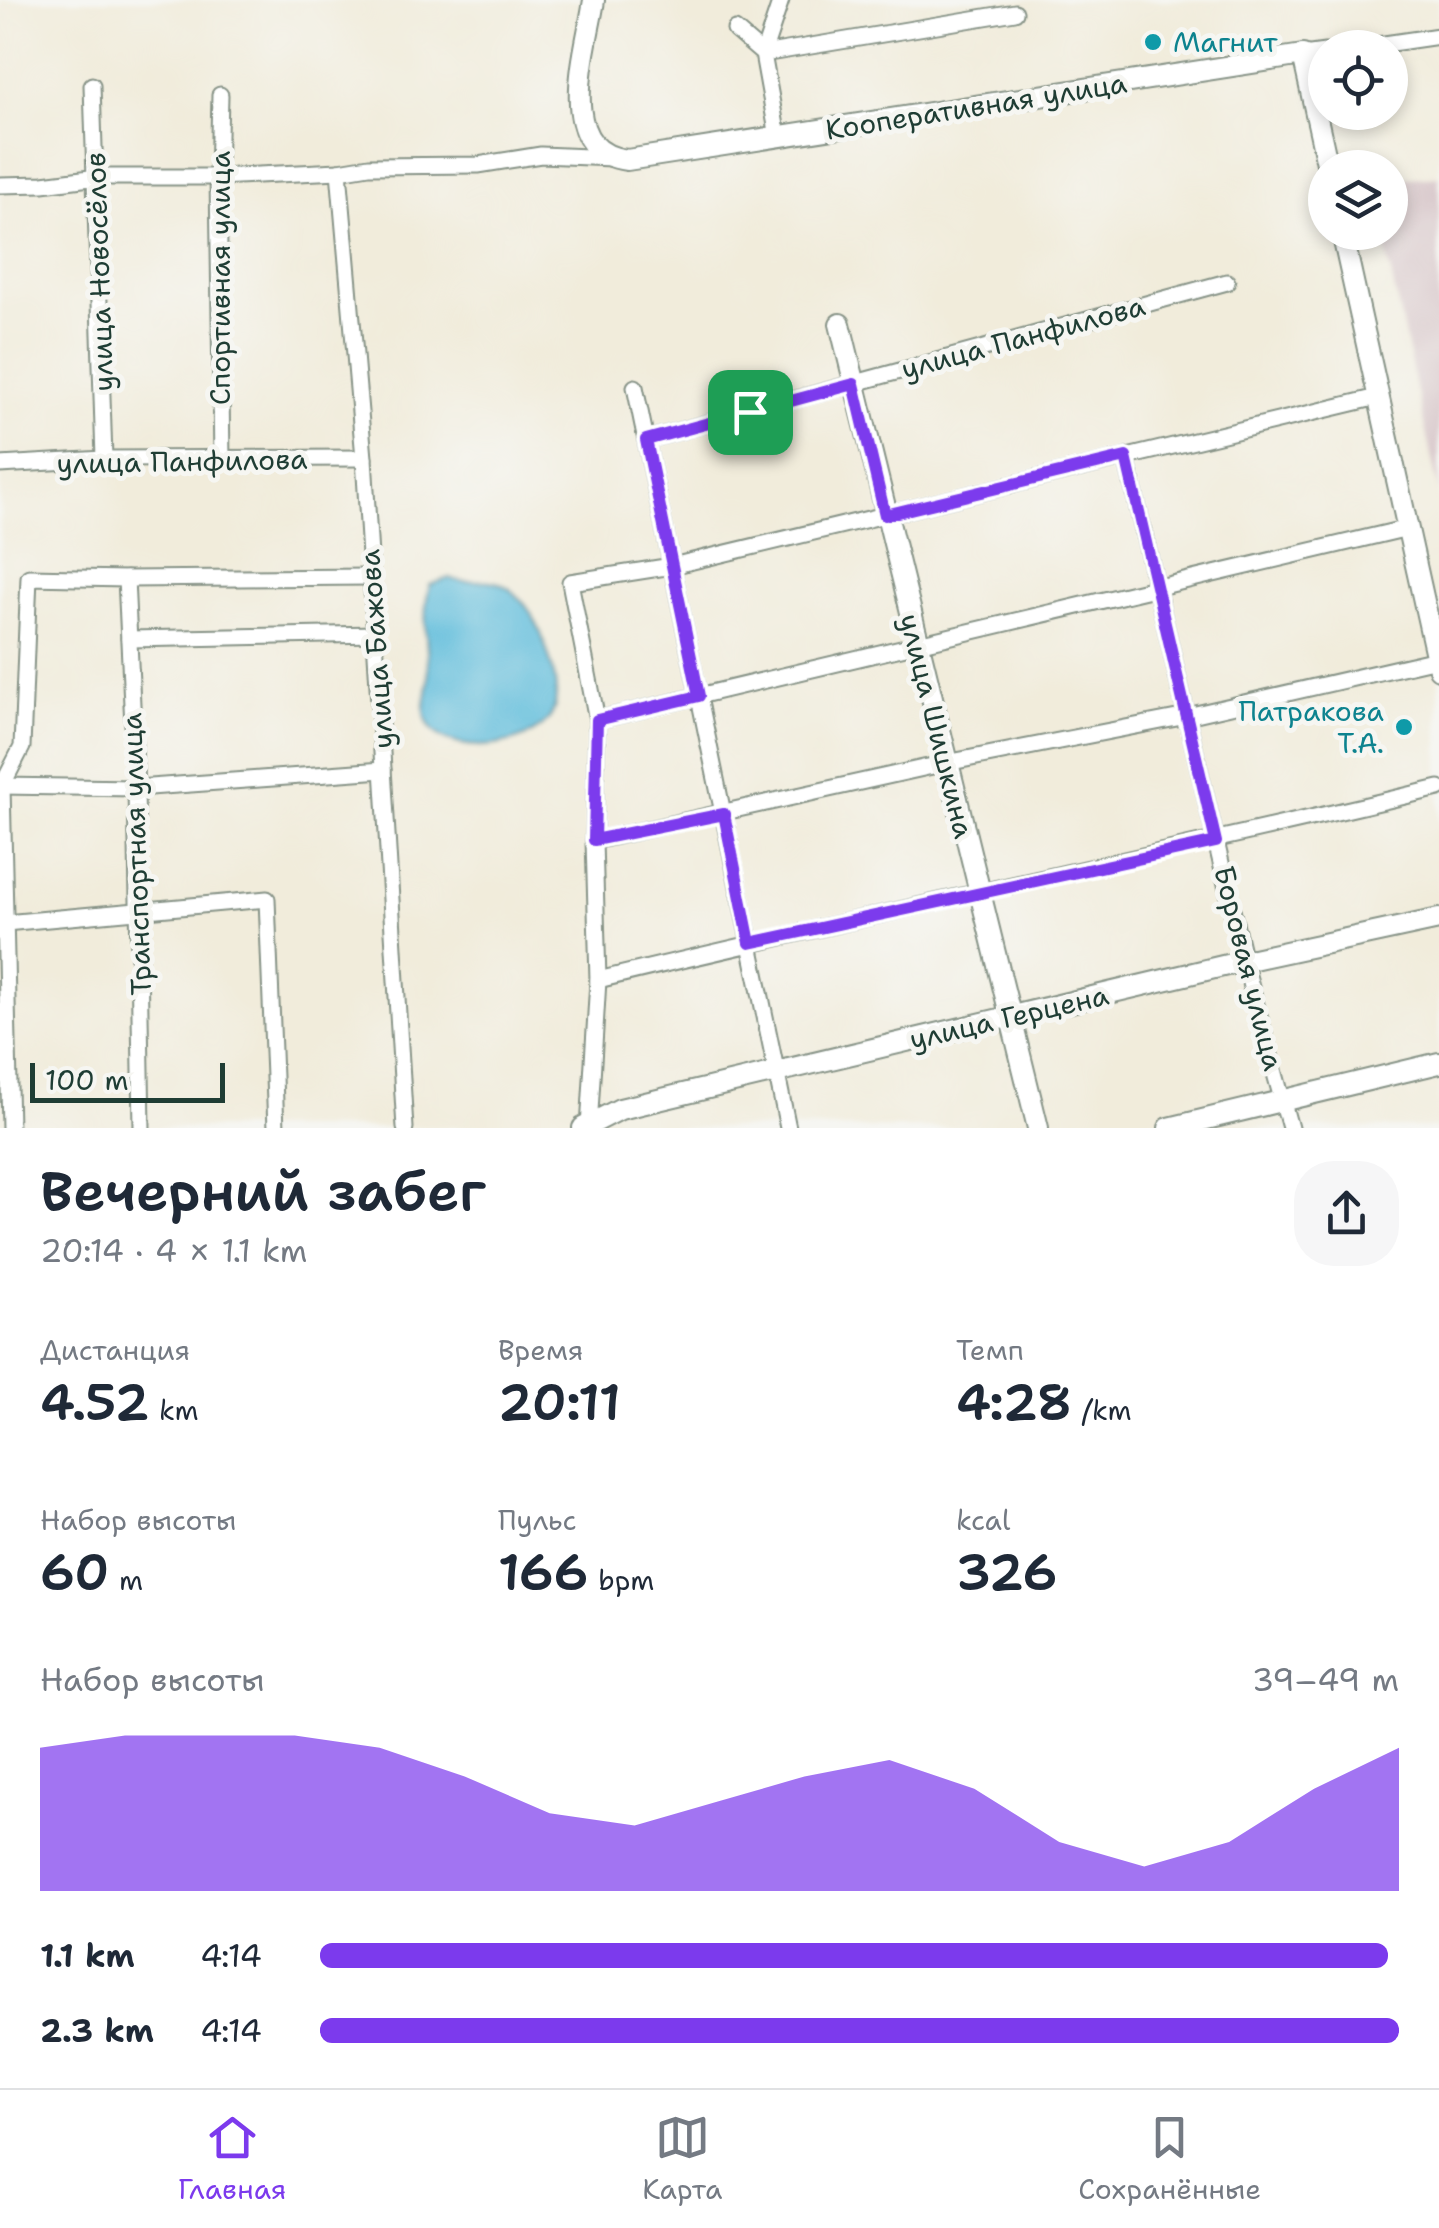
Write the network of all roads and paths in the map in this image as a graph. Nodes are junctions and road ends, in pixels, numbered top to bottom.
1 (594, 0) edge
2 (781, 0) edge
3 (1016, 12) dead end
4 (735, 30) dead end
5 (1439, 36) edge
6 (1408, 41) edge
7 (763, 54) junction
8 (1308, 54) edge
9 (1302, 55) junction
10 (92, 85) dead end
11 (220, 95) dead end
12 (778, 137) junction
13 (1324, 150) edge
14 (620, 159) junction
15 (339, 171) junction
16 (98, 177) junction
17 (218, 177) junction
18 (0, 186) edge
19 (1346, 250) edge
20 (1227, 282) dead end
21 (840, 324) dead end
22 (854, 384) junction
23 (635, 386) dead end
24 (1378, 397) junction
25 (646, 440) junction
26 (1126, 457) junction
27 (364, 458) junction
28 (104, 460) junction
29 (222, 461) junction
30 (0, 465) edge
31 (885, 515) junction
32 (1408, 528) junction
33 (672, 566) junction
34 (371, 578) junction
35 (126, 579) junction
36 (1157, 587) junction
37 (375, 634) junction
38 (129, 638) junction
39 (917, 644) junction
40 (1438, 664) edge
41 (699, 696) junction
42 (1187, 716) junction
43 (597, 720) junction
44 (946, 763) junction
45 (383, 770) junction
46 (1, 786) edge
47 (136, 788) junction
48 (1439, 788) edge
49 (724, 814) junction
50 (594, 840) junction
51 (1216, 842) junction
52 (979, 894) junction
53 (138, 913) junction
54 (1439, 919) edge
55 (5, 923) junction
56 (750, 943) junction
57 (1244, 961) junction
58 (598, 980) junction
59 (1009, 1017) junction
60 (1439, 1064) edge
61 (777, 1072) junction
62 (1283, 1101) junction
63 (587, 1127) edge
64 (10, 1128) edge
65 (142, 1128) edge
66 (276, 1128) edge
67 (405, 1128) edge
68 (788, 1128) edge
69 (1038, 1128) edge
70 (1170, 1128) edge
71 (1290, 1128) edge

1 - 14 street
2 - 7 street
3 - 7 street
4 - 7 street
5 - 6 street
7 - 12 street
8 - 9 street, Кооперативная улица
9 - 12 street, Кооперативная улица
9 - 13 street
10 - 16 street, улица Новосёлов
11 - 17 street, Спортивная улица
12 - 14 street, Кооперативная улица
14 - 15 street
15 - 17 street
15 - 27 street, улица Бажова
16 - 17 street
16 - 18 street
16 - 28 street, улица Новосёлов
17 - 29 street, Спортивная улица
19 - 24 street
20 - 22 street, улица Панфилова
21 - 22 street, улица Шишкина
22 - 25 street, улица Панфилова
22 - 31 street, улица Шишкина
23 - 25 street
24 - 26 street
24 - 32 street
25 - 33 street
26 - 31 street
26 - 36 street, Боровая улица
27 - 29 street, улица Панфилова
27 - 34 street, улица Бажова
28 - 29 street, улица Панфилова
28 - 30 street, улица Панфилова
31 - 33 street
31 - 39 street, улица Шишкина
32 - 36 street
32 - 40 street
33 - 41 street
33 - 43 street
34 - 35 street
34 - 37 street, улица Бажова
35 - 38 street, Транспортная улица
35 - 46 street
36 - 39 street
36 - 42 street, Боровая улица
37 - 38 street
37 - 45 street, улица Бажова
38 - 47 street, Транспортная улица
39 - 41 street
39 - 44 street, улица Шишкина
40 - 42 street
41 - 43 street
41 - 49 street
42 - 44 street
42 - 51 street, Боровая улица
43 - 50 street
44 - 49 street
44 - 52 street, улица Шишкина
45 - 47 street
45 - 67 street, улица Бажова
46 - 47 street
46 - 55 street
47 - 53 street, Транспортная улица
48 - 51 street
49 - 50 street
49 - 56 street
50 - 58 street
51 - 52 street
51 - 57 street, Боровая улица
52 - 56 street
52 - 59 street, улица Шишкина
53 - 55 street
53 - 65 street, Транспортная улица
53 - 66 street
54 - 57 street, улица Герцена
55 - 64 street
56 - 58 street
56 - 61 street
57 - 59 street, улица Герцена
57 - 62 street, Боровая улица
58 - 63 street
59 - 61 street, улица Герцена
59 - 69 street, улица Шишкина
60 - 62 street
61 - 63 street, улица Герцена
61 - 68 street
62 - 70 street
62 - 71 street, Боровая улица

